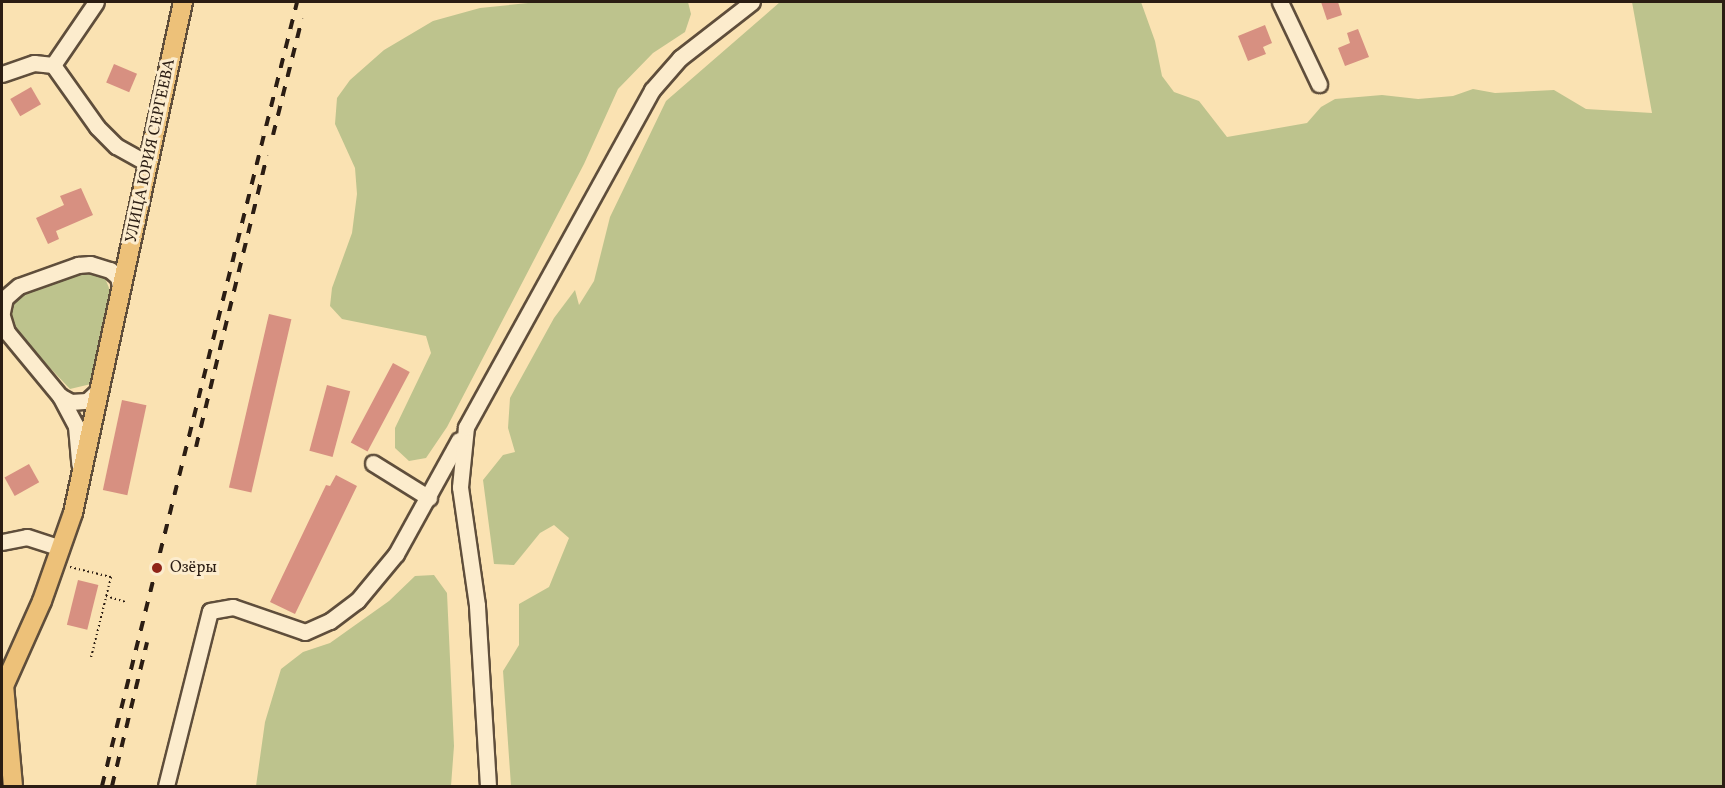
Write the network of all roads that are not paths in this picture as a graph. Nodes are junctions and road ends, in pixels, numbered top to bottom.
1 (96, 2) edge
2 (183, 2) edge
3 (752, 2) edge
4 (1280, 2) edge
5 (53, 65) junction
6 (2, 74) edge
7 (1319, 84) dead end
8 (147, 163) junction
9 (19, 286) junction
10 (2, 292) edge
11 (122, 300) junction
12 (2, 314) edge
13 (4, 329) edge
14 (100, 389) junction
15 (60, 396) junction
16 (466, 427) junction
17 (373, 463) dead end
18 (81, 482) junction
19 (429, 498) junction
20 (2, 542) edge
21 (58, 556) junction
22 (3, 686) edge
23 (13, 786) edge
24 (166, 786) edge
25 (488, 786) edge

1 - 5 street
2 - 8 main road, УЛИЦА ЮРИЯ СЕРГЕЕВА
3 - 16 street
4 - 7 street
5 - 6 street
5 - 8 street
8 - 11 main road, УЛИЦА ЮРИЯ СЕРГЕЕВА
9 - 10 street
9 - 11 street
9 - 12 street
11 - 14 main road
12 - 13 street
13 - 15 street
14 - 15 street
14 - 18 main road
15 - 18 street
16 - 19 street
16 - 25 street
17 - 19 street
18 - 21 main road
19 - 24 street
20 - 21 street
21 - 22 main road
22 - 23 main road

